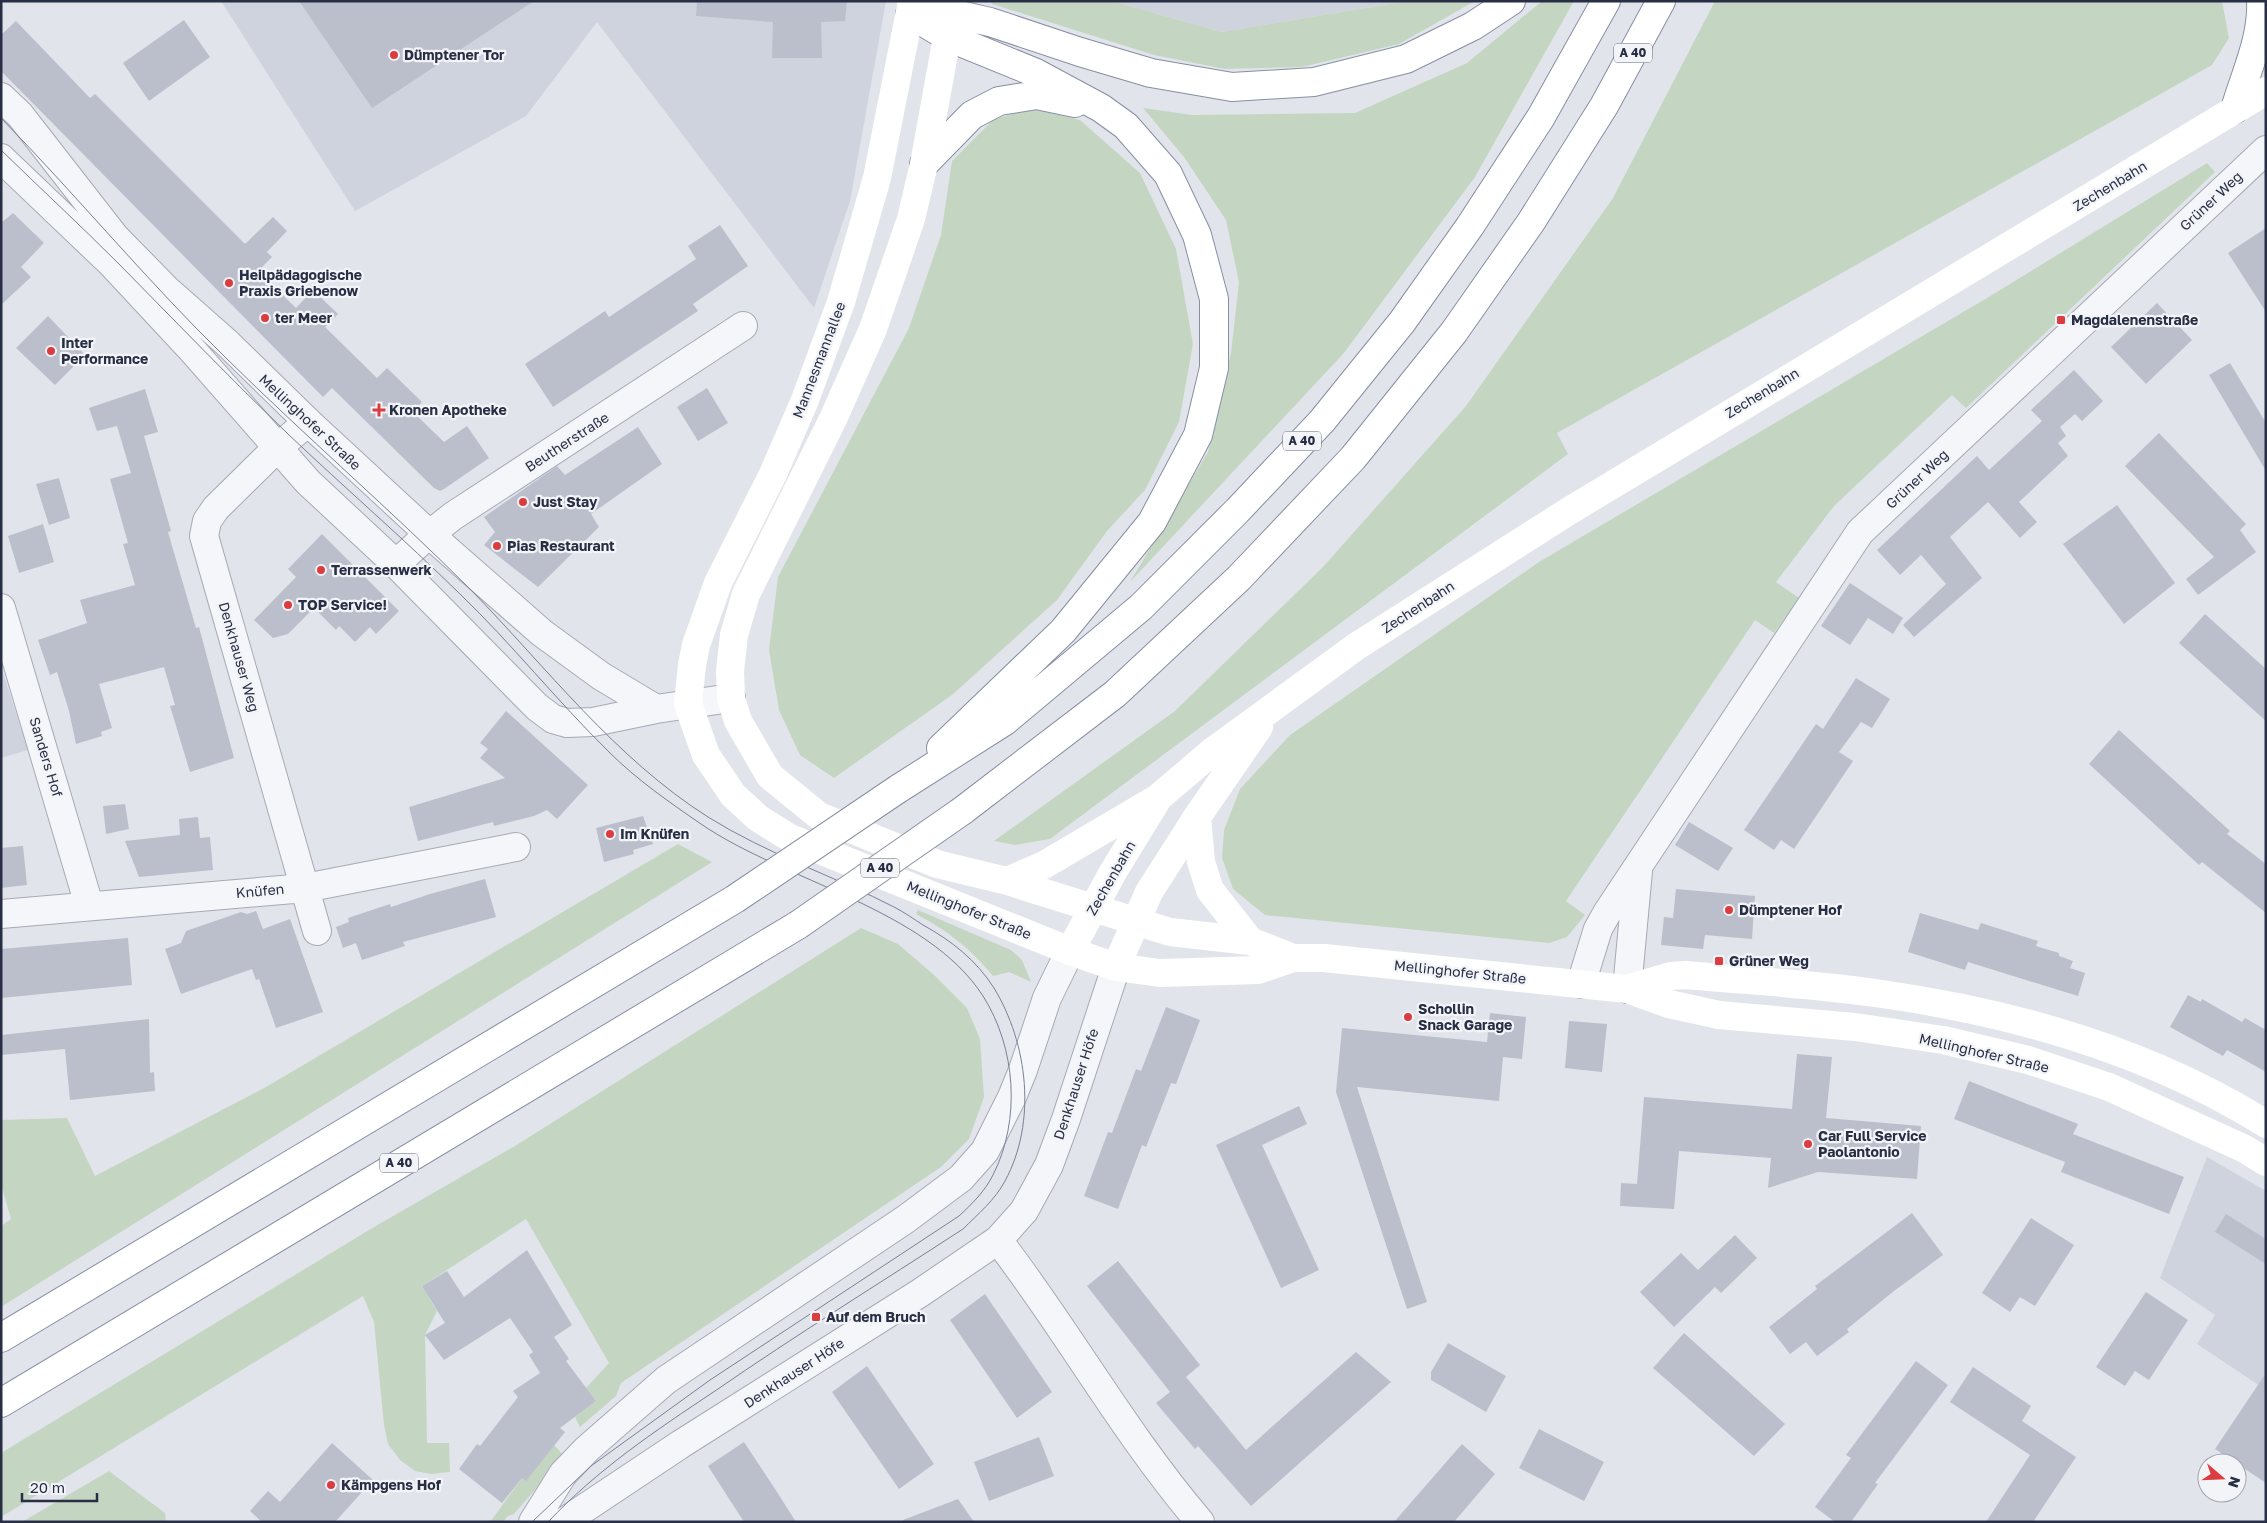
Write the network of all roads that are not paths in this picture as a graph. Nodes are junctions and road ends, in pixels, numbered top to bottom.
1 (1511, 1) edge
2 (1606, 1) edge
3 (1661, 1) edge
4 (2261, 1) edge
5 (911, 8) edge
6 (950, 17) edge
7 (2266, 91) edge
8 (1, 97) edge
9 (1101, 108) junction
10 (2235, 109) junction
11 (1, 124) edge
12 (44, 146) junction
13 (1, 158) edge
14 (2262, 161) edge
15 (924, 164) junction
16 (743, 326) dead end
17 (308, 422) junction
18 (277, 448) junction
19 (429, 534) junction
20 (396, 564) junction
21 (1, 608) edge
22 (601, 676) junction
23 (731, 698) junction
24 (688, 704) junction
25 (656, 709) junction
26 (1270, 712) junction
27 (593, 722) junction
28 (898, 789) junction
29 (1159, 796) junction
30 (1197, 817) junction
31 (516, 847) dead end
32 (1638, 867) junction
33 (1007, 881) junction
34 (305, 888) junction
35 (89, 905) junction
36 (1094, 908) junction
37 (1, 914) edge
38 (1135, 921) junction
39 (317, 931) dead end
40 (1250, 941) junction
41 (1070, 951) junction
42 (1293, 958) junction
43 (1116, 967) junction
44 (1581, 984) junction
45 (1627, 989) junction
46 (2266, 1124) edge
47 (2266, 1162) edge
48 (998, 1240) junction
49 (1, 1338) edge
50 (1, 1403) edge
51 (532, 1522) edge
52 (564, 1522) edge
53 (1200, 1522) edge

1 - 6 main road
2 - 28 main road, A 40
3 - 50 main road, A 40, bridge
4 - 10 main road
5 - 6 main road
5 - 24 main road, Mannesmannallee
6 - 9 main road
6 - 15 main road
7 - 10 main road, Zechenbahn
8 - 12 street, Mellinghofer Straße
9 - 15 main road
9 - 28 main road
10 - 26 main road, Zechenbahn
11 - 12 street
12 - 17 street, Mellinghofer Straße
13 - 18 street
14 - 32 street, Grüner Weg
15 - 23 main road
16 - 19 street, Beutherstraße
17 - 18 street, Denkhauser Weg
17 - 19 street, Mellinghofer Straße
18 - 20 street
18 - 34 street, Denkhauser Weg
19 - 20 street, Beutherstraße
19 - 22 street, Mellinghofer Straße
20 - 27 street
21 - 35 street, Sanders Hof
22 - 25 street, Mellinghofer Straße
22 - 27 street
23 - 24 street
23 - 33 main road, Mellinghofer Straße
24 - 25 street
24 - 41 main road, Mellinghofer Straße
25 - 27 street
26 - 29 main road, Zechenbahn
26 - 30 main road, Zechenbahn
28 - 49 main road, A 40, bridge
29 - 33 main road
29 - 36 main road, Zechenbahn
30 - 38 main road, Zechenbahn
30 - 40 main road
31 - 34 street, Knüfen
32 - 44 street, Grüner Weg
32 - 45 street, Grüner Weg
33 - 36 main road, Mellinghofer Straße
34 - 35 street, Knüfen
34 - 39 street, Denkhauser Weg
35 - 37 street, Knüfen
36 - 38 main road, Mellinghofer Straße
36 - 41 main road, Zechenbahn
38 - 40 main road, Mellinghofer Straße
38 - 43 main road, Zechenbahn
40 - 42 main road, Mellinghofer Straße
41 - 43 main road, Mellinghofer Straße
41 - 51 street
42 - 43 main road, Mellinghofer Straße
42 - 44 main road, Mellinghofer Straße
43 - 48 street, Denkhauser Höfe
44 - 45 main road, Mellinghofer Straße
45 - 46 main road, Mellinghofer Straße
45 - 47 main road, Mellinghofer Straße
48 - 52 street, Denkhauser Höfe
48 - 53 street

